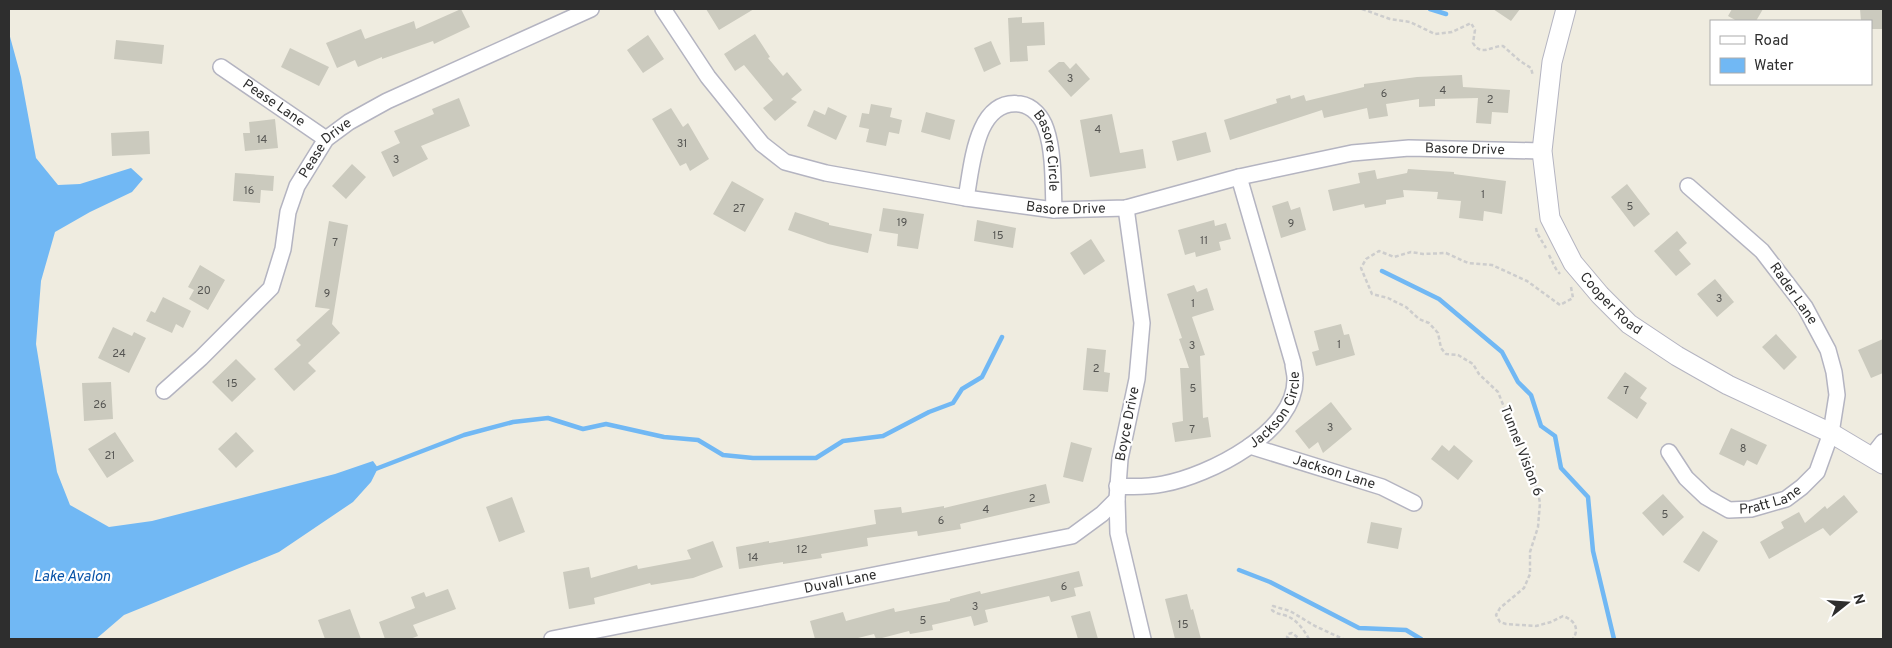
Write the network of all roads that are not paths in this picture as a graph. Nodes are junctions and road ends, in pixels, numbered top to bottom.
1 (591, 9) edge
2 (663, 9) edge
3 (1566, 9) edge
4 (221, 67) dead end
5 (326, 139) junction
6 (1542, 151) junction
7 (1239, 177) junction
8 (1688, 186) dead end
9 (966, 198) junction
10 (1126, 208) junction
11 (1054, 210) junction
12 (164, 390) dead end
13 (1832, 433) junction
14 (1250, 446) junction
15 (1669, 452) dead end
16 (1879, 454) edge
17 (1117, 492) junction
18 (1414, 503) dead end
19 (604, 634) edge
20 (552, 639) edge
21 (1143, 639) edge

1 - 5 street, Pease Drive
2 - 9 street, Basore Drive
3 - 6 street, Cooper Road
4 - 5 street, Pease Lane
5 - 12 street, Pease Drive
6 - 7 street, Basore Drive
6 - 13 street, Cooper Road
7 - 10 street, Basore Drive
7 - 14 street, Jackson Circle
8 - 13 street, Rader Lane
9 - 11 street, Basore Drive
9 - 11 street, Basore Circle
10 - 11 street, Basore Drive
10 - 17 street, Boyce Drive
13 - 15 street, Pratt Lane
13 - 16 street, Cooper Road
14 - 17 street, Jackson Circle
14 - 18 street, Jackson Lane
17 - 19 street, Duvall Lane
17 - 21 street, Boyce Drive
19 - 20 street, Duvall Lane

